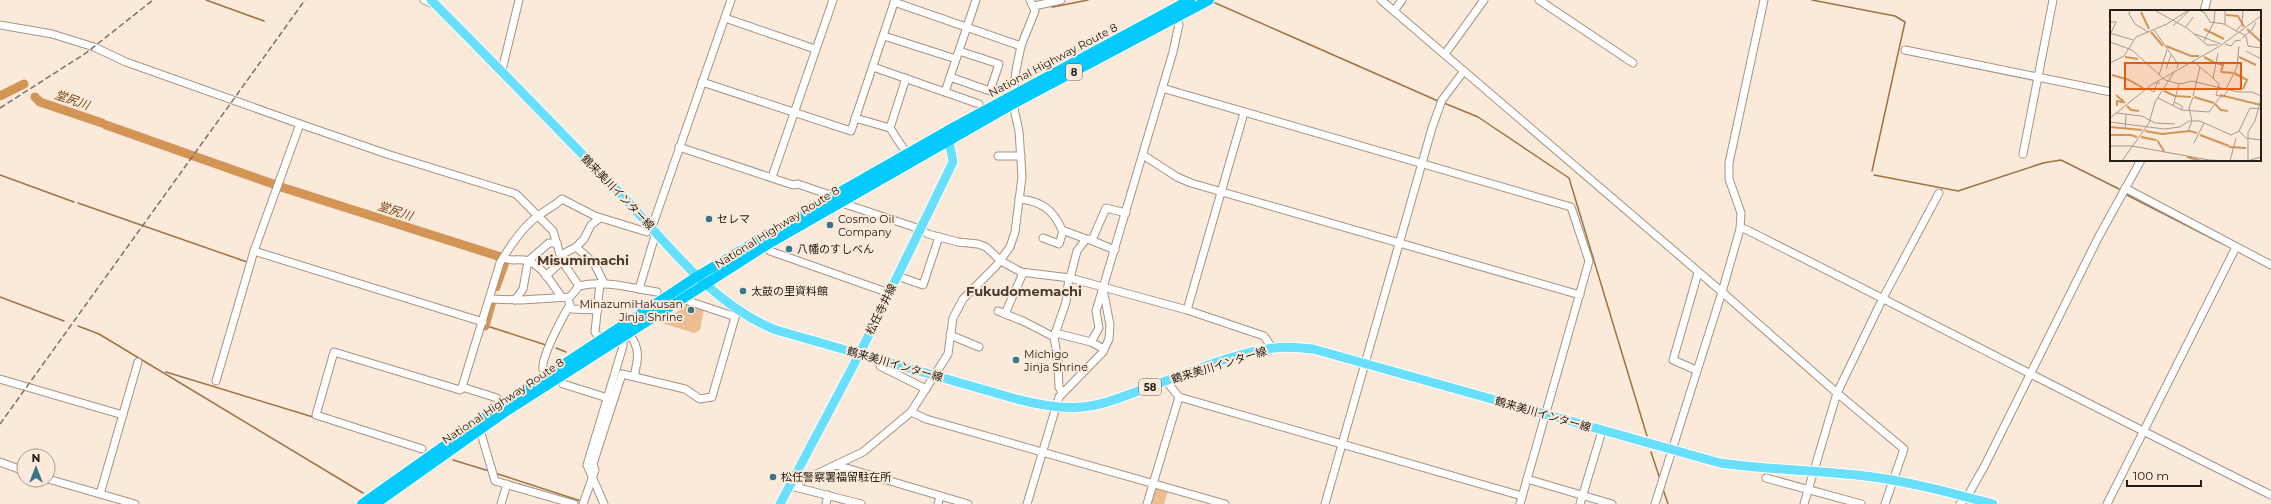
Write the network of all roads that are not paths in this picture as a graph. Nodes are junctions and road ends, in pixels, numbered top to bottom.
1 (424, 0) edge
2 (519, 0) edge
3 (731, 0) edge
4 (832, 0) edge
5 (976, 0) edge
6 (1061, 0) edge
7 (1209, 0) edge
8 (1381, 0) edge
9 (1402, 0) edge
10 (1484, 0) edge
11 (1539, 0) edge
12 (1764, 0) edge
13 (2053, 0) edge
14 (2207, 0) edge
15 (895, 1) edge
16 (435, 2) edge
17 (1193, 2) edge
18 (1035, 3) edge
19 (2204, 10) edge
20 (1394, 11) junction
21 (725, 18) junction
22 (1175, 18) junction
23 (0, 25) edge
24 (967, 27) junction
25 (884, 36) junction
26 (1022, 46) junction
27 (815, 49) junction
28 (959, 50) junction
29 (1905, 50) dead end
30 (1445, 54) junction
31 (956, 59) junction
32 (1634, 63) dead end
33 (873, 67) junction
34 (502, 70) junction
35 (1464, 71) junction
36 (950, 77) junction
37 (906, 78) junction
38 (2037, 78) junction
39 (702, 82) junction
40 (1162, 88) junction
41 (945, 92) junction
42 (2110, 92) edge
43 (1016, 93) junction
44 (979, 104) dead end
45 (1013, 104) junction
46 (794, 113) junction
47 (1244, 113) junction
48 (855, 118) junction
49 (300, 124) junction
50 (890, 128) junction
51 (948, 136) junction
52 (679, 147) junction
53 (907, 154) junction
54 (2022, 154) dead end
55 (1144, 155) junction
56 (998, 156) dead end
57 (1021, 156) junction
58 (2140, 161) edge
59 (1422, 164) junction
60 (772, 178) junction
61 (2125, 188) junction
62 (1221, 192) junction
63 (1939, 194) dead end
64 (828, 196) junction
65 (1019, 199) junction
66 (845, 204) dead end
67 (1126, 213) junction
68 (537, 216) junction
69 (600, 218) junction
70 (920, 229) junction
71 (1740, 229) junction
72 (655, 231) junction
73 (1063, 231) junction
74 (939, 237) junction
75 (1043, 238) dead end
76 (1089, 240) junction
77 (1400, 242) junction
78 (557, 243) junction
79 (765, 246) junction
80 (576, 247) junction
81 (2235, 249) junction
82 (1115, 250) junction
83 (254, 251) junction
84 (504, 258) junction
85 (561, 258) junction
86 (528, 261) junction
87 (1001, 261) junction
88 (2271, 264) edge
89 (1023, 273) junction
90 (1698, 273) junction
91 (546, 276) junction
92 (698, 276) junction
93 (897, 276) junction
94 (1069, 278) junction
95 (602, 283) junction
96 (707, 284) junction
97 (579, 286) junction
98 (1104, 288) junction
99 (639, 289) junction
100 (657, 292) dead end
101 (1722, 292) junction
102 (889, 293) junction
103 (1580, 295) junction
104 (1883, 298) junction
105 (490, 299) junction
106 (515, 300) junction
107 (567, 300) junction
108 (688, 301) dead end
109 (598, 310) junction
110 (1187, 310) junction
111 (738, 314) junction
112 (483, 322) junction
113 (626, 334) junction
114 (950, 335) junction
115 (1055, 335) junction
116 (601, 340) junction
117 (1091, 342) junction
118 (979, 347) dead end
119 (1272, 348) junction
120 (1104, 349) junction
121 (860, 353) junction
122 (880, 359) junction
123 (138, 362) dead end
124 (1364, 362) junction
125 (548, 370) junction
126 (1696, 370) junction
127 (936, 375) junction
128 (2030, 375) junction
129 (634, 376) junction
130 (0, 379) edge
131 (1166, 381) junction
132 (216, 382) dead end
133 (551, 383) junction
134 (563, 384) dead end
135 (464, 387) junction
136 (926, 389) junction
137 (1062, 393) junction
138 (1837, 393) junction
139 (593, 394) junction
140 (1179, 397) junction
141 (610, 399) junction
142 (502, 405) junction
143 (1056, 406) junction
144 (911, 412) junction
145 (123, 415) junction
146 (1545, 415) junction
147 (480, 430) junction
148 (1602, 430) junction
149 (2143, 432) junction
150 (1341, 444) junction
151 (422, 449) dead end
152 (1671, 451) junction
153 (1043, 452) junction
154 (0, 462) edge
155 (836, 465) junction
156 (16, 468) edge
157 (1814, 472) junction
158 (592, 478) junction
159 (1766, 478) dead end
160 (1527, 479) junction
161 (1892, 480) junction
162 (56, 481) edge
163 (507, 484) junction
164 (1153, 484) junction
165 (791, 486) junction
166 (1809, 491) junction
167 (100, 494) junction
168 (828, 495) junction
169 (940, 496) junction
170 (1522, 496) junction
171 (1583, 496) junction
172 (2271, 496) edge
173 (584, 501) edge
174 (1964, 501) edge
175 (136, 504) edge
176 (362, 504) edge
177 (376, 504) edge
178 (501, 504) edge
179 (574, 504) edge
180 (604, 504) edge
181 (780, 504) edge
182 (826, 504) edge
183 (861, 504) edge
184 (938, 504) edge
185 (968, 504) edge
186 (1027, 504) edge
187 (1147, 504) edge
188 (1225, 504) edge
189 (1325, 504) edge
190 (1520, 504) edge
191 (1580, 504) edge
192 (1612, 504) edge
193 (1655, 504) edge
194 (1804, 504) edge
195 (1861, 504) edge
196 (1885, 504) edge
197 (1993, 504) edge
198 (2107, 504) edge

1 - 16 street
2 - 34 street
3 - 21 street
4 - 27 street
5 - 24 street
6 - 18 street
7 - 17 highway, National Highway Route 8 / 8
8 - 20 street
9 - 20 street
10 - 30 street
11 - 32 street
12 - 71 street
13 - 38 street
14 - 19 street
15 - 24 street
15 - 25 street
16 - 34 main road, 鶴来美川インター線 / 58
17 - 22 highway, National Highway Route 8 / 8
17 - 43 highway, National Highway Route 8 / 8
18 - 26 street
20 - 30 street
21 - 27 street
21 - 39 street
22 - 40 street
22 - 45 highway, National Highway Route 8 / 8
23 - 49 street
24 - 26 street
24 - 28 street
25 - 31 street
25 - 33 street
26 - 43 street
27 - 46 street
28 - 31 street
28 - 36 street
29 - 38 street
30 - 35 street
31 - 36 street
33 - 37 street
33 - 48 street
34 - 72 main road, 鶴来美川インター線 / 58
35 - 59 street
35 - 90 street
36 - 41 street
37 - 41 street
37 - 50 street
38 - 42 street
38 - 54 street
39 - 46 street
39 - 52 street
40 - 47 street
40 - 55 street
41 - 44 street
43 - 45 street
43 - 51 highway, National Highway Route 8 / 8
45 - 51 highway, National Highway Route 8 / 8
45 - 57 street
46 - 48 street
46 - 60 street
47 - 59 street
47 - 62 street
48 - 50 street
49 - 68 street
49 - 83 street
50 - 53 street
51 - 53 highway, National Highway Route 8 / 8
51 - 70 main road, 松任寺井線
51 - 79 highway, National Highway Route 8 / 8
52 - 60 street
52 - 72 street
53 - 64 highway, National Highway Route 8 / 8
55 - 62 street
55 - 67 street
56 - 57 street
57 - 65 street
58 - 61 street
59 - 77 street
59 - 103 street
60 - 64 street
61 - 81 street
61 - 128 street
62 - 77 street
62 - 110 street
63 - 104 street
64 - 92 highway, National Highway Route 8 / 8
65 - 73 street
65 - 87 street
66 - 70 street
67 - 76 street
67 - 82 street
68 - 69 street
68 - 78 street
68 - 84 street
69 - 72 street
69 - 80 street
70 - 74 street
70 - 93 main road, 松任寺井線
71 - 101 street
71 - 104 street
72 - 92 main road, 鶴来美川インター線 / 58
72 - 99 street
73 - 75 street
73 - 76 street
74 - 87 street
74 - 93 street
76 - 82 street
76 - 94 street
77 - 103 street
77 - 124 street
78 - 85 street
78 - 86 street
79 - 96 highway, National Highway Route 8 / 8
79 - 102 street
80 - 85 street
80 - 95 street
81 - 88 street
81 - 149 street
82 - 98 street
83 - 112 street
83 - 132 street
84 - 86 street
84 - 105 street
85 - 91 street
85 - 97 street
86 - 91 street
86 - 106 street
87 - 89 street
87 - 114 street
89 - 94 street
89 - 115 street
90 - 101 street
90 - 126 street
91 - 107 street
92 - 96 main road, 鶴来美川インター線 / 58
92 - 116 highway, National Highway Route 8 / 8
93 - 102 main road, 松任寺井線
94 - 98 street
94 - 115 street
95 - 97 street
95 - 99 street
95 - 109 street
96 - 111 main road, 鶴来美川インター線 / 58
96 - 113 highway, National Highway Route 8 / 8
97 - 107 street
98 - 110 street
98 - 117 street
98 - 120 street
99 - 100 street
101 - 126 street
101 - 138 street
102 - 121 main road, 松任寺井線
103 - 146 street
104 - 128 street
104 - 138 street
105 - 106 street
105 - 112 street
106 - 107 street
107 - 109 street
107 - 125 street
108 - 111 street
109 - 116 street
110 - 119 street
111 - 121 main road, 鶴来美川インター線 / 58
111 - 129 street
112 - 135 street
113 - 129 street
113 - 133 highway, National Highway Route 8 / 8
113 - 141 street
114 - 118 street
114 - 127 street
115 - 117 street
115 - 137 street
116 - 125 highway, National Highway Route 8 / 8
117 - 120 street
119 - 124 main road, 鶴来美川インター線 / 58
119 - 131 main road, 鶴来美川インター線 / 58
120 - 137 street
121 - 122 main road, 鶴来美川インター線 / 58
121 - 165 main road, 松任寺井線
122 - 127 main road, 鶴来美川インター線 / 58
122 - 136 street
123 - 145 street
124 - 146 main road, 鶴来美川インター線 / 58
124 - 150 street
125 - 142 highway, National Highway Route 8 / 8
126 - 152 street
127 - 136 street
127 - 143 main road, 鶴来美川インター線 / 58
128 - 149 street
128 - 174 street
129 - 141 street
130 - 145 street
131 - 140 street
131 - 143 main road, 鶴来美川インター線 / 58
133 - 139 street
133 - 147 highway, National Highway Route 8 / 8
134 - 139 street
135 - 142 street
135 - 151 street
136 - 144 street
137 - 143 street
138 - 157 street
138 - 161 street
139 - 141 street
140 - 150 street
140 - 164 street
141 - 158 street
142 - 176 highway, National Highway Route 8 / 8
143 - 153 street
144 - 153 street
144 - 155 street
145 - 167 street
146 - 148 main road, 鶴来美川インター線 / 58
146 - 160 street
147 - 163 street
147 - 177 highway, National Highway Route 8 / 8
148 - 152 main road, 鶴来美川インター線 / 58
148 - 171 street
149 - 172 street
149 - 198 street
150 - 170 street
150 - 189 street
152 - 157 main road, 鶴来美川インター線 / 58
152 - 193 street
153 - 164 street
153 - 186 street
154 - 156 street
155 - 165 street
155 - 169 street
157 - 161 main road, 鶴来美川インター線 / 58
157 - 166 street
158 - 173 street
158 - 180 street
159 - 166 street
160 - 170 street
160 - 171 street
161 - 174 main road, 鶴来美川インター線 / 58
161 - 196 street
162 - 167 street
163 - 178 street
163 - 179 street
164 - 187 street
164 - 188 street
165 - 168 street
165 - 181 main road, 松任寺井線
166 - 194 street
166 - 195 street
167 - 175 street
168 - 182 street
168 - 183 street
169 - 184 street
169 - 185 street
170 - 190 street
171 - 191 street
171 - 192 street
174 - 197 main road, 鶴来美川インター線 / 58

